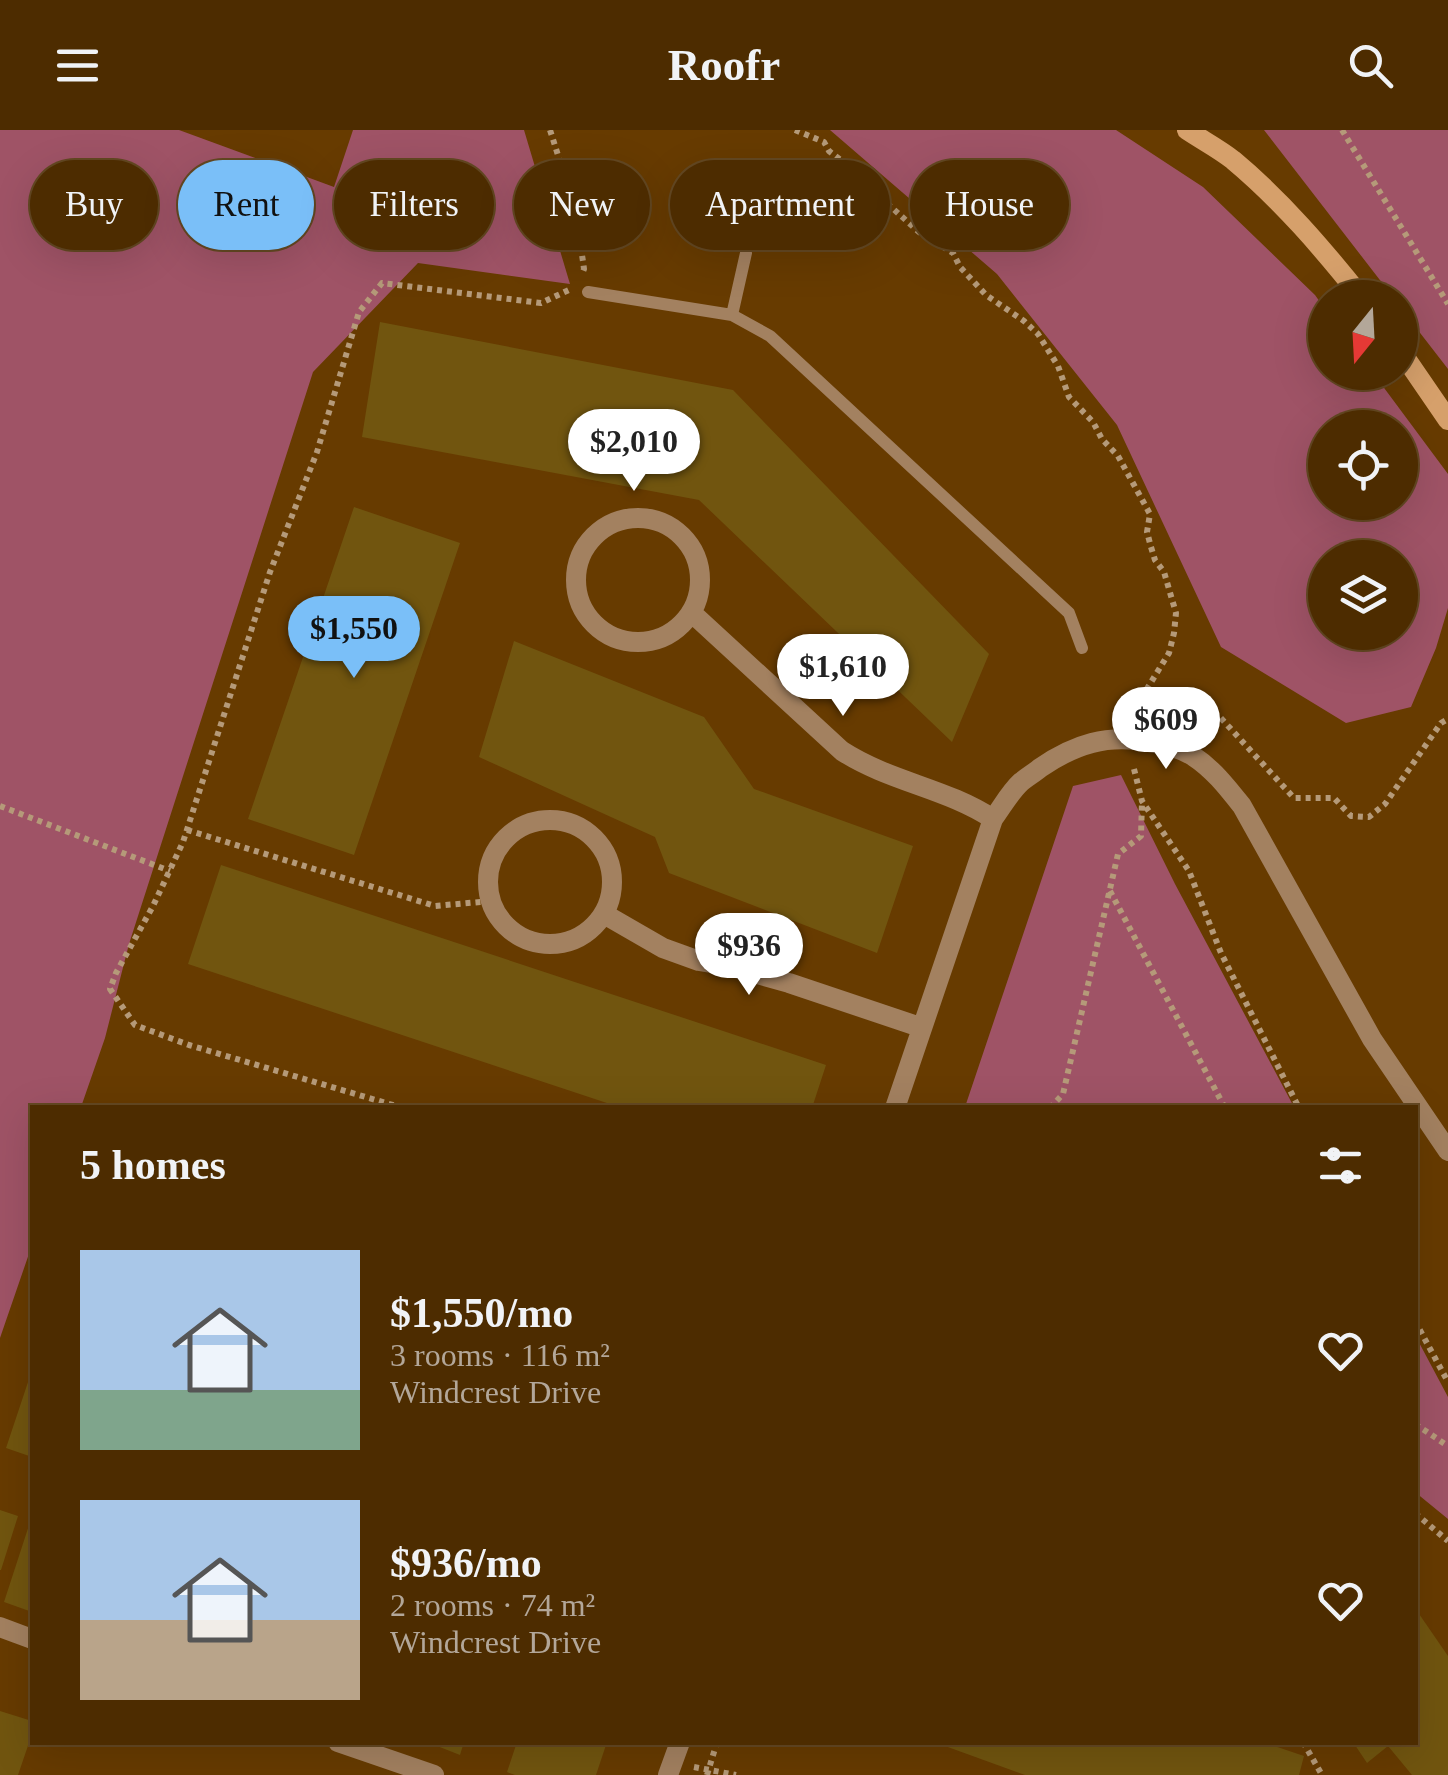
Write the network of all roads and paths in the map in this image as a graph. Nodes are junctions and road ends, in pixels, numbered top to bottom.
1 (550, 130) edge
2 (795, 130) edge
3 (1187, 130) edge
4 (1342, 130) edge
5 (746, 253) dead end
6 (1348, 280) edge
7 (588, 292) dead end
8 (1448, 304) edge
9 (732, 315) junction
10 (1418, 376) edge
11 (1448, 420) edge
12 (692, 613) junction
13 (1082, 648) dead end
14 (1147, 688) junction
15 (1137, 705) dead end
16 (1448, 719) edge
17 (1134, 769) dead end
18 (1142, 801) junction
19 (0, 806) edge
20 (993, 819) junction
21 (187, 830) junction
22 (170, 871) junction
23 (1110, 890) junction
24 (491, 902) junction
25 (604, 914) junction
26 (920, 1027) junction
27 (393, 1105) edge
28 (896, 1105) edge
29 (1053, 1105) edge
30 (1223, 1105) edge
31 (1297, 1105) edge
32 (1417, 1105) edge
33 (1418, 1107) edge
34 (1448, 1151) edge
35 (1418, 1327) edge
36 (1448, 1382) edge
37 (1418, 1426) edge
38 (1448, 1446) edge
39 (1418, 1516) edge
40 (1448, 1541) edge
41 (0, 1628) edge
42 (30, 1637) edge
43 (347, 1745) edge
44 (716, 1745) edge
45 (1305, 1745) edge
46 (674, 1760) edge
47 (707, 1772) edge
48 (434, 1775) edge
49 (736, 1775) edge
50 (1322, 1775) edge

1 - 21 path
2 - 14 path
3 - 6 street
4 - 8 path
5 - 9 lane
7 - 9 lane
9 - 13 lane
10 - 11 street
12 - 12 street
12 - 20 street
14 - 15 path
14 - 16 path
17 - 18 path
18 - 23 path
18 - 31 path
19 - 22 path
20 - 26 street
20 - 32 street
21 - 22 path
21 - 24 path
22 - 27 path
23 - 29 path
23 - 30 path
24 - 25 street
24 - 25 street
25 - 26 street
26 - 28 street
33 - 34 street
35 - 36 path
37 - 38 path
39 - 40 path
41 - 42 street
43 - 48 street
44 - 47 path
45 - 50 path
46 - 47 path
47 - 49 path

